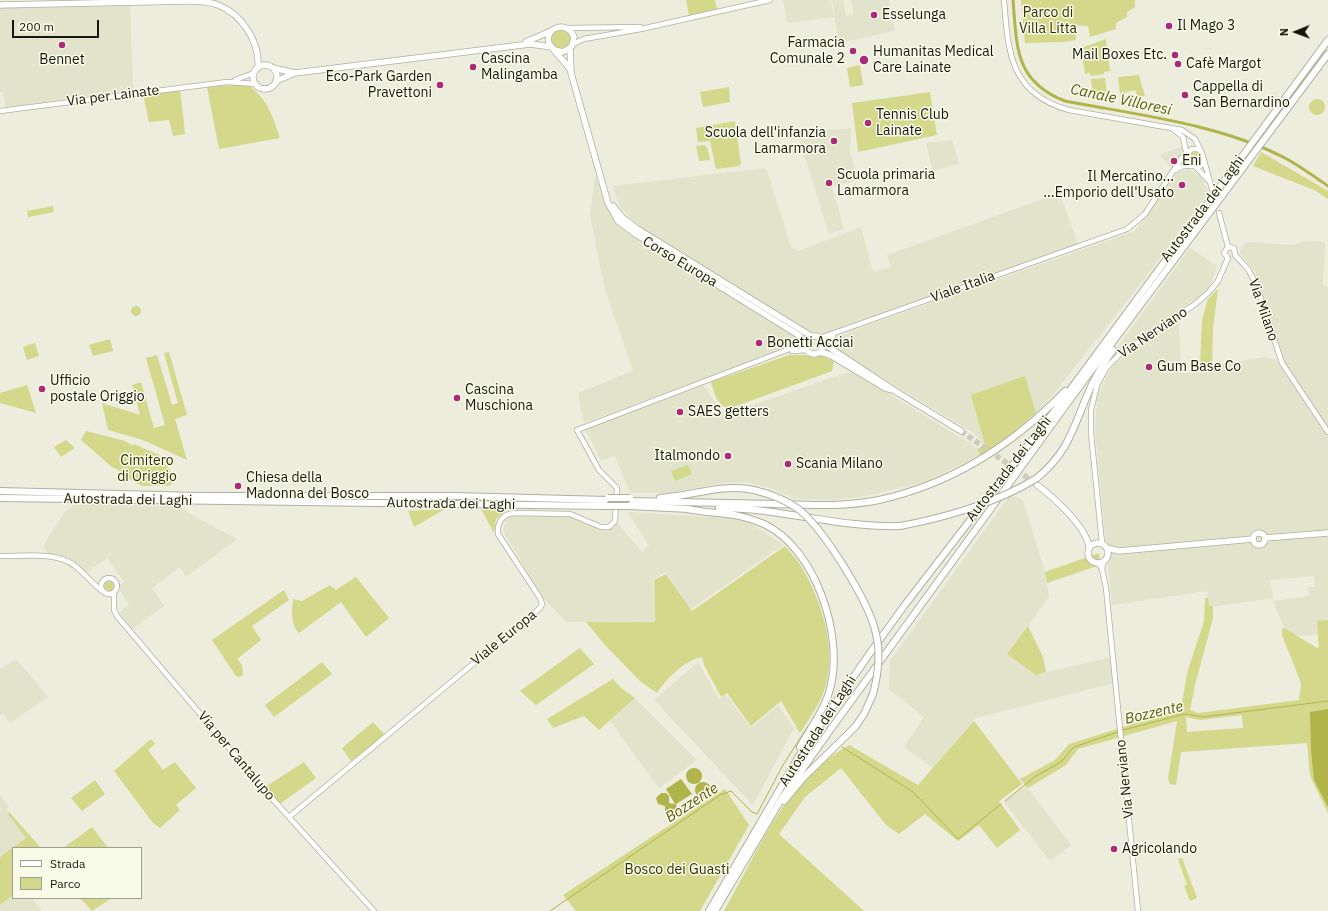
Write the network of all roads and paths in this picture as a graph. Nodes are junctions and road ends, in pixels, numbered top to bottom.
1 (770, 0) edge
2 (1004, 0) edge
3 (0, 4) edge
4 (650, 27) junction
5 (568, 28) junction
6 (552, 31) junction
7 (1328, 40) edge
8 (518, 45) junction
9 (571, 46) junction
10 (553, 49) junction
11 (258, 52) junction
12 (1328, 54) edge
13 (271, 68) junction
14 (256, 70) junction
15 (295, 73) junction
16 (571, 73) junction
17 (276, 81) junction
18 (227, 82) junction
19 (255, 84) junction
20 (0, 111) edge
21 (1171, 127) junction
22 (594, 151) junction
23 (1187, 153) junction
24 (1202, 153) junction
25 (1204, 159) junction
26 (1195, 166) junction
27 (1174, 171) junction
28 (1210, 183) junction
29 (1212, 189) dead end
30 (1219, 213) dead end
31 (1228, 247) junction
32 (1235, 255) junction
33 (1228, 258) junction
34 (1142, 305) junction
35 (811, 336) junction
36 (822, 342) junction
37 (805, 343) junction
38 (806, 350) junction
39 (820, 352) junction
40 (778, 354) junction
41 (1081, 374) junction
42 (886, 386) junction
43 (961, 431) tunnel mouth
44 (1328, 432) edge
45 (1037, 485) tunnel mouth
46 (0, 491) edge
47 (0, 498) edge
48 (607, 501) junction
49 (630, 502) junction
50 (687, 509) junction
51 (1328, 533) edge
52 (1265, 538) junction
53 (1252, 539) junction
54 (1095, 544) junction
55 (1107, 548) junction
56 (1119, 551) junction
57 (0, 556) edge
58 (1108, 556) junction
59 (1101, 562) junction
60 (102, 581) junction
61 (94, 584) junction
62 (102, 591) junction
63 (114, 593) junction
64 (108, 594) junction
65 (113, 599) junction
66 (289, 817) junction
67 (766, 824) junction
68 (732, 872) junction
69 (374, 911) edge
70 (709, 911) edge
71 (715, 911) edge
72 (1138, 911) edge

1 - 4 street
2 - 21 street
3 - 11 main road
4 - 5 street
4 - 9 street
5 - 6 main road
5 - 9 main road
6 - 8 main road
6 - 10 main road
7 - 41 highway, Autostrada dei Laghi
8 - 10 main road
8 - 15 main road
9 - 10 main road
9 - 16 main road, Corso Europa
10 - 16 main road, Corso Europa
11 - 13 main road
11 - 14 main road
12 - 34 highway, Autostrada dei Laghi
13 - 14 main road
13 - 15 main road
13 - 17 main road
14 - 18 street, Via per Lainate
14 - 19 main road
15 - 17 main road
16 - 22 main road, Corso Europa
17 - 19 main road
18 - 19 street, Via per Lainate
18 - 20 street, Via per Lainate
21 - 23 street
21 - 24 street
22 - 35 main road, Corso Europa
22 - 37 main road, Corso Europa
23 - 24 street
23 - 26 street
23 - 27 street, Viale Italia
24 - 25 street
25 - 26 street
25 - 28 street
26 - 27 street
26 - 28 street
27 - 36 street, Viale Italia
28 - 29 street
30 - 31 street
31 - 32 street
31 - 33 street
32 - 33 street
32 - 44 street, Via Milano
33 - 54 street, Via Nerviano
34 - 50 highway, bridge
34 - 67 highway, Autostrada dei Laghi
35 - 36 main road
35 - 37 main road
36 - 39 main road
36 - 42 main road
37 - 38 main road
37 - 40 street
38 - 39 main road
38 - 40 street
39 - 42 main road
40 - 66 street, Viale Europa
41 - 49 highway
41 - 68 highway, Autostrada dei Laghi
42 - 43 main road
45 - 54 main road
46 - 48 highway, Autostrada dei Laghi
47 - 48 highway, Autostrada dei Laghi
48 - 49 highway, Autostrada dei Laghi, bridge
49 - 50 highway, Autostrada dei Laghi
49 - 67 highway, bridge
50 - 68 highway
51 - 52 main road
52 - 53 main road
52 - 53 main road
53 - 56 main road
54 - 55 main road
54 - 59 main road
55 - 56 main road
55 - 58 main road
56 - 58 main road
57 - 61 street
58 - 59 main road
59 - 72 street, Via Nerviano
60 - 61 street
60 - 62 street
60 - 63 street
61 - 62 street
62 - 64 street
63 - 64 street
63 - 65 street
64 - 65 street, Via per Cantalupo
65 - 66 street, Via per Cantalupo
66 - 69 street, Via per Cantalupo
67 - 71 highway, Autostrada dei Laghi
68 - 70 highway, Autostrada dei Laghi

